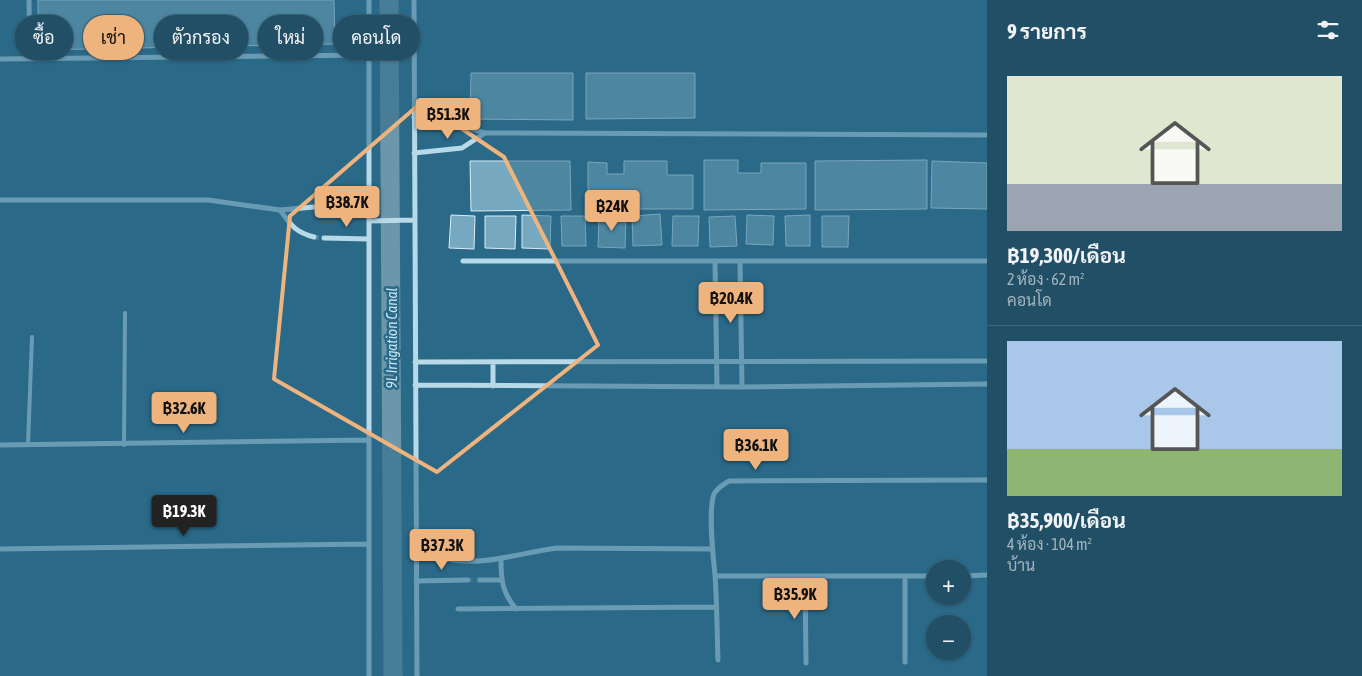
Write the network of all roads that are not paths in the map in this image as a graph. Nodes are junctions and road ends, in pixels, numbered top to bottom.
1 (29, 0) edge
2 (369, 0) edge
3 (414, 0) edge
4 (29, 15) edge
5 (369, 15) edge
6 (333, 56) edge
7 (0, 59) edge
8 (15, 59) edge
9 (73, 59) edge
10 (368, 60) edge
11 (414, 117) junction
12 (485, 133) junction
13 (987, 135) edge
14 (414, 152) junction
15 (0, 200) edge
16 (314, 207) dead end
17 (324, 207) dead end
18 (369, 207) junction
19 (280, 210) junction
20 (369, 221) junction
21 (412, 221) junction
22 (314, 237) tunnel mouth
23 (324, 238) tunnel mouth
24 (369, 239) junction
25 (463, 261) dead end
26 (740, 261) junction
27 (987, 261) edge
28 (715, 262) junction
29 (125, 314) dead end
30 (32, 337) dead end
31 (987, 361) edge
32 (415, 362) junction
33 (493, 362) junction
34 (717, 362) junction
35 (741, 362) junction
36 (987, 384) edge
37 (415, 385) junction
38 (493, 386) junction
39 (717, 387) junction
40 (742, 387) junction
41 (369, 440) junction
42 (0, 445) edge
43 (28, 445) junction
44 (124, 445) junction
45 (987, 480) edge
46 (369, 544) junction
47 (416, 545) junction
48 (0, 549) edge
49 (712, 549) junction
50 (501, 559) junction
51 (987, 575) edge
52 (715, 576) junction
53 (805, 576) junction
54 (905, 576) junction
55 (926, 576) edge
56 (971, 576) edge
57 (468, 580) tunnel mouth
58 (480, 580) tunnel mouth
59 (501, 580) junction
60 (416, 581) junction
61 (716, 607) junction
62 (516, 609) junction
63 (458, 610) dead end
64 (718, 660) dead end
65 (906, 662) dead end
66 (806, 663) dead end
67 (369, 676) edge
68 (417, 676) edge

1 - 4 street
2 - 5 street
3 - 11 street
6 - 9 street
7 - 8 street
10 - 18 street
11 - 12 street
11 - 14 street
12 - 13 street
12 - 14 street
14 - 21 street
15 - 19 street
16 - 19 street
17 - 18 street
18 - 20 street
19 - 22 street
20 - 21 street
20 - 24 street
21 - 32 street
23 - 24 street
24 - 41 street
25 - 28 street
26 - 27 street
26 - 28 street
26 - 35 street
28 - 34 street
29 - 44 lane
30 - 43 lane
31 - 35 street
32 - 33 street
32 - 37 street
33 - 34 street
33 - 38 street
34 - 35 street
34 - 39 street
35 - 40 street
36 - 40 street
37 - 38 street
37 - 47 street
38 - 39 street
39 - 40 street
41 - 44 street
41 - 46 street
42 - 43 street
43 - 44 street
45 - 49 street
46 - 48 street
46 - 67 street
47 - 50 street
47 - 60 street
49 - 50 street
49 - 52 street
50 - 59 street
51 - 56 street
52 - 53 street
52 - 61 street
53 - 54 street
53 - 66 street
54 - 55 street
54 - 65 street
57 - 60 street
58 - 59 street
59 - 62 street
60 - 68 street
61 - 62 street
61 - 64 street
62 - 63 street

